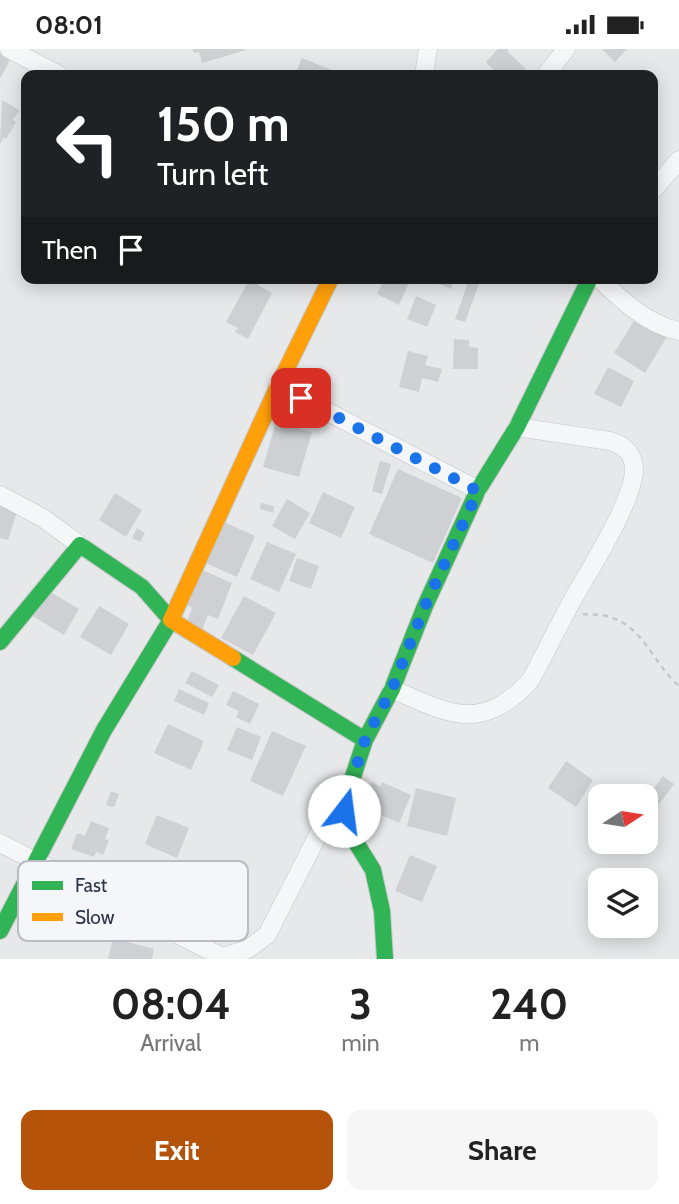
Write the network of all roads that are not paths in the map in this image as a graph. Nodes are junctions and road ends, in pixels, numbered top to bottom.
1 (9, 49) edge
2 (428, 49) edge
3 (566, 49) edge
4 (49, 70) edge
5 (425, 70) edge
6 (550, 70) edge
7 (679, 160) edge
8 (658, 183) edge
9 (328, 284) edge
10 (587, 284) edge
11 (605, 284) edge
12 (679, 331) edge
13 (278, 386) junction
14 (517, 427) junction
15 (478, 491) junction
16 (0, 495) edge
17 (80, 545) junction
18 (171, 621) junction
19 (0, 642) edge
20 (392, 689) junction
21 (365, 740) junction
22 (352, 809) junction
23 (0, 843) edge
24 (36, 861) joint
25 (18, 896) edge
26 (0, 931) edge
27 (189, 941) edge
28 (385, 959) edge

1 - 4 street
2 - 5 street
3 - 6 street
7 - 8 street
9 - 13 street
10 - 14 street
11 - 12 street
13 - 15 street
13 - 18 street
14 - 15 street
14 - 20 street
15 - 20 street
16 - 17 street
17 - 18 street
17 - 19 street
18 - 21 street
18 - 24 street
20 - 21 street
21 - 22 street
22 - 27 street
22 - 28 street
23 - 24 street
25 - 26 street

